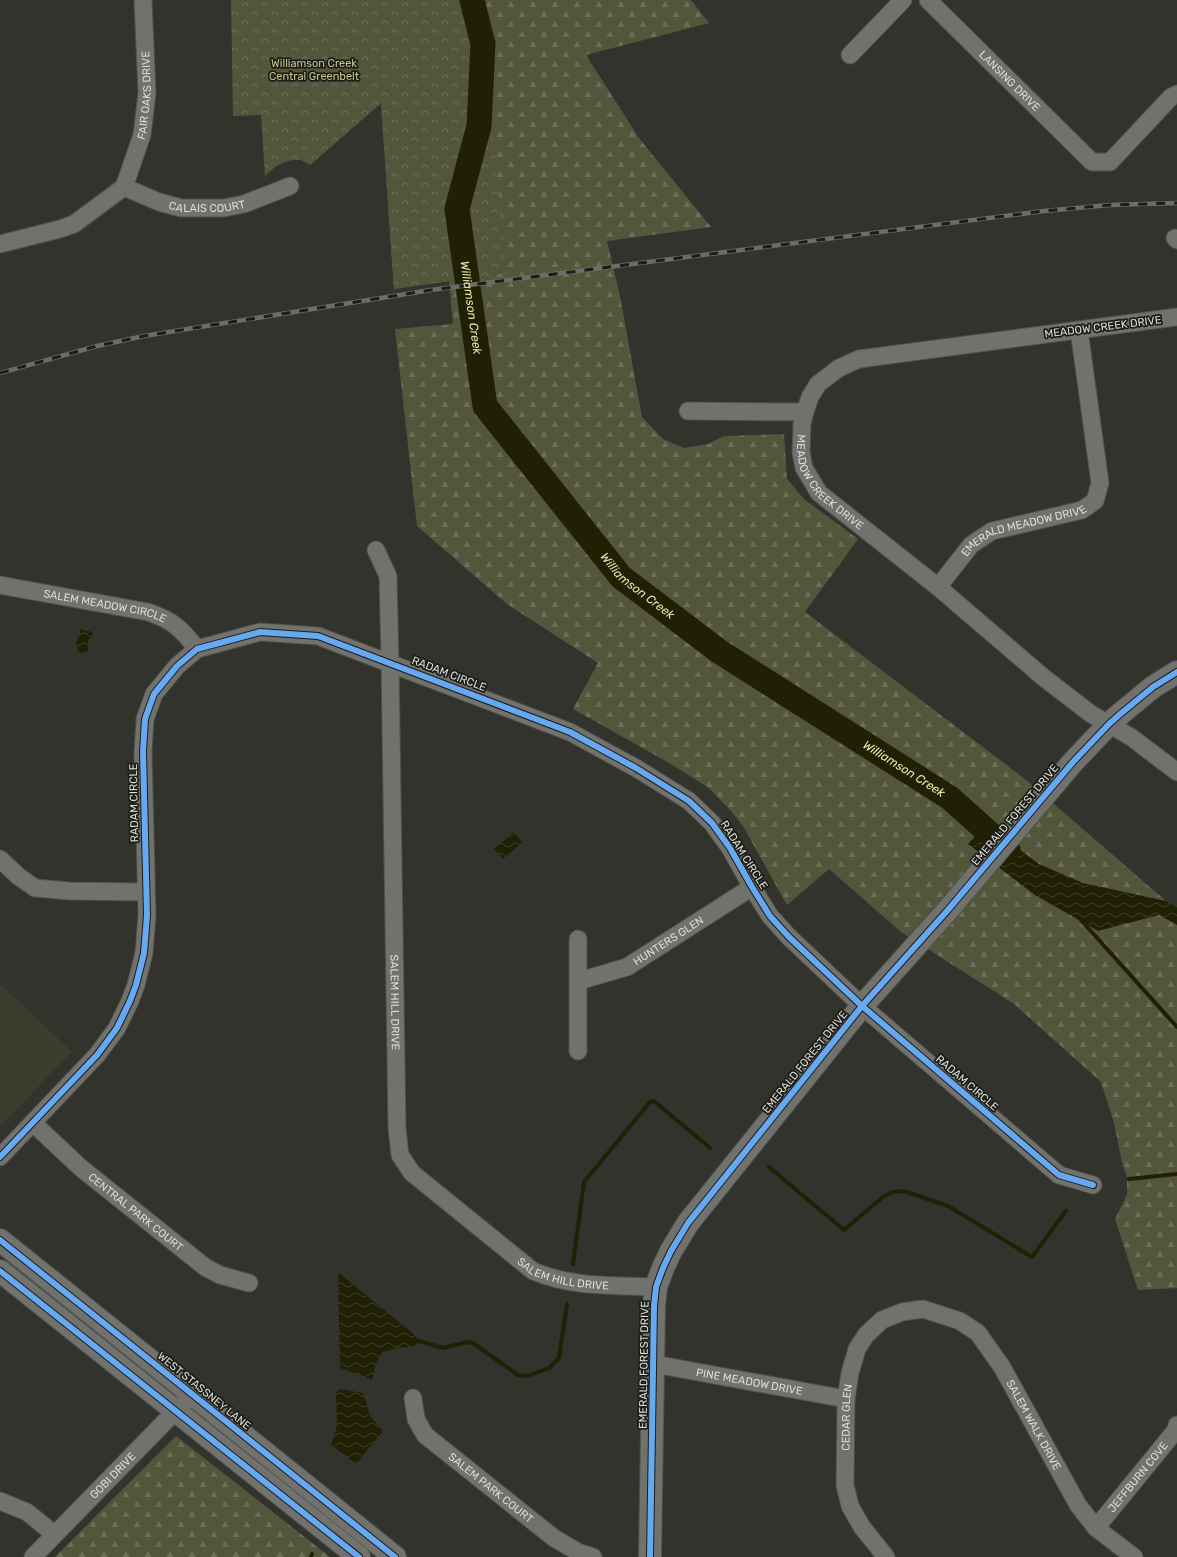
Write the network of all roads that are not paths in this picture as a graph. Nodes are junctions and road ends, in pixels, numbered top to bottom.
1 (143, 0) edge
2 (903, 0) edge
3 (928, 0) edge
4 (850, 55) dead end
5 (1177, 94) edge
6 (290, 186) dead end
7 (124, 187) junction
8 (0, 244) edge
9 (1177, 317) edge
10 (1079, 330) junction
11 (688, 411) dead end
12 (805, 412) junction
13 (376, 550) dead end
14 (0, 585) edge
15 (938, 588) junction
16 (197, 649) junction
17 (390, 662) junction
18 (1177, 672) edge
19 (1109, 724) junction
20 (1177, 772) edge
21 (0, 859) edge
22 (752, 887) junction
23 (146, 892) junction
24 (578, 939) dead end
25 (579, 981) junction
26 (862, 1006) junction
27 (578, 1051) dead end
28 (33, 1123) junction
29 (0, 1157) edge
30 (1093, 1185) dead end
31 (0, 1240) edge
32 (0, 1271) edge
33 (249, 1283) dead end
34 (656, 1287) junction
35 (924, 1309) joint
36 (654, 1364) junction
37 (192, 1394) junction
38 (414, 1398) dead end
39 (846, 1399) junction
40 (176, 1412) junction
41 (1177, 1425) edge
42 (0, 1501) edge
43 (1096, 1528) junction
44 (54, 1534) junction
45 (33, 1557) edge
46 (359, 1557) edge
47 (395, 1557) edge
48 (593, 1557) edge
49 (650, 1557) edge
50 (886, 1557) edge
51 (1134, 1557) edge

1 - 7 street, FAIR OAKS DRIVE
2 - 4 street
3 - 5 street, LANSING DRIVE
6 - 7 street, CALAIS COURT
7 - 8 street
9 - 10 street, MEADOW CREEK DRIVE
10 - 12 street, MEADOW CREEK DRIVE
10 - 15 street, EMERALD MEADOW DRIVE
11 - 12 street
12 - 15 street, MEADOW CREEK DRIVE
13 - 17 street, SALEM HILL DRIVE
14 - 16 street, SALEM MEADOW CIRCLE
15 - 19 street, MEADOW CREEK DRIVE
16 - 17 street, RADAM CIRCLE
16 - 23 street, RADAM CIRCLE
17 - 22 street, RADAM CIRCLE
17 - 34 street, SALEM HILL DRIVE
18 - 19 street, EMERALD FOREST DRIVE
19 - 20 street, MEADOW CREEK DRIVE
19 - 26 street, EMERALD FOREST DRIVE
21 - 23 street
22 - 25 street, HUNTERS GLEN
22 - 26 street, RADAM CIRCLE
23 - 28 street, RADAM CIRCLE
24 - 25 street
25 - 27 street
26 - 30 street, RADAM CIRCLE
26 - 34 street, EMERALD FOREST DRIVE
28 - 29 street, RADAM CIRCLE
28 - 33 street, CENTRAL PARK COURT
31 - 37 street, WEST STASSNEY LANE
32 - 40 street
34 - 36 street, EMERALD FOREST DRIVE
35 - 39 street, CEDAR GLEN
35 - 43 street, SALEM WALK DRIVE
36 - 39 street, PINE MEADOW DRIVE
36 - 49 street, EMERALD FOREST DRIVE
37 - 40 street, GOBI DRIVE
37 - 47 street, WEST STASSNEY LANE
38 - 48 street, SALEM PARK COURT
39 - 50 street, CEDAR GLEN
40 - 44 street, GOBI DRIVE
40 - 46 street
41 - 43 street, JEFFBURN COVE
42 - 44 street
43 - 51 street, SALEM WALK DRIVE
44 - 45 street, GOBI DRIVE

